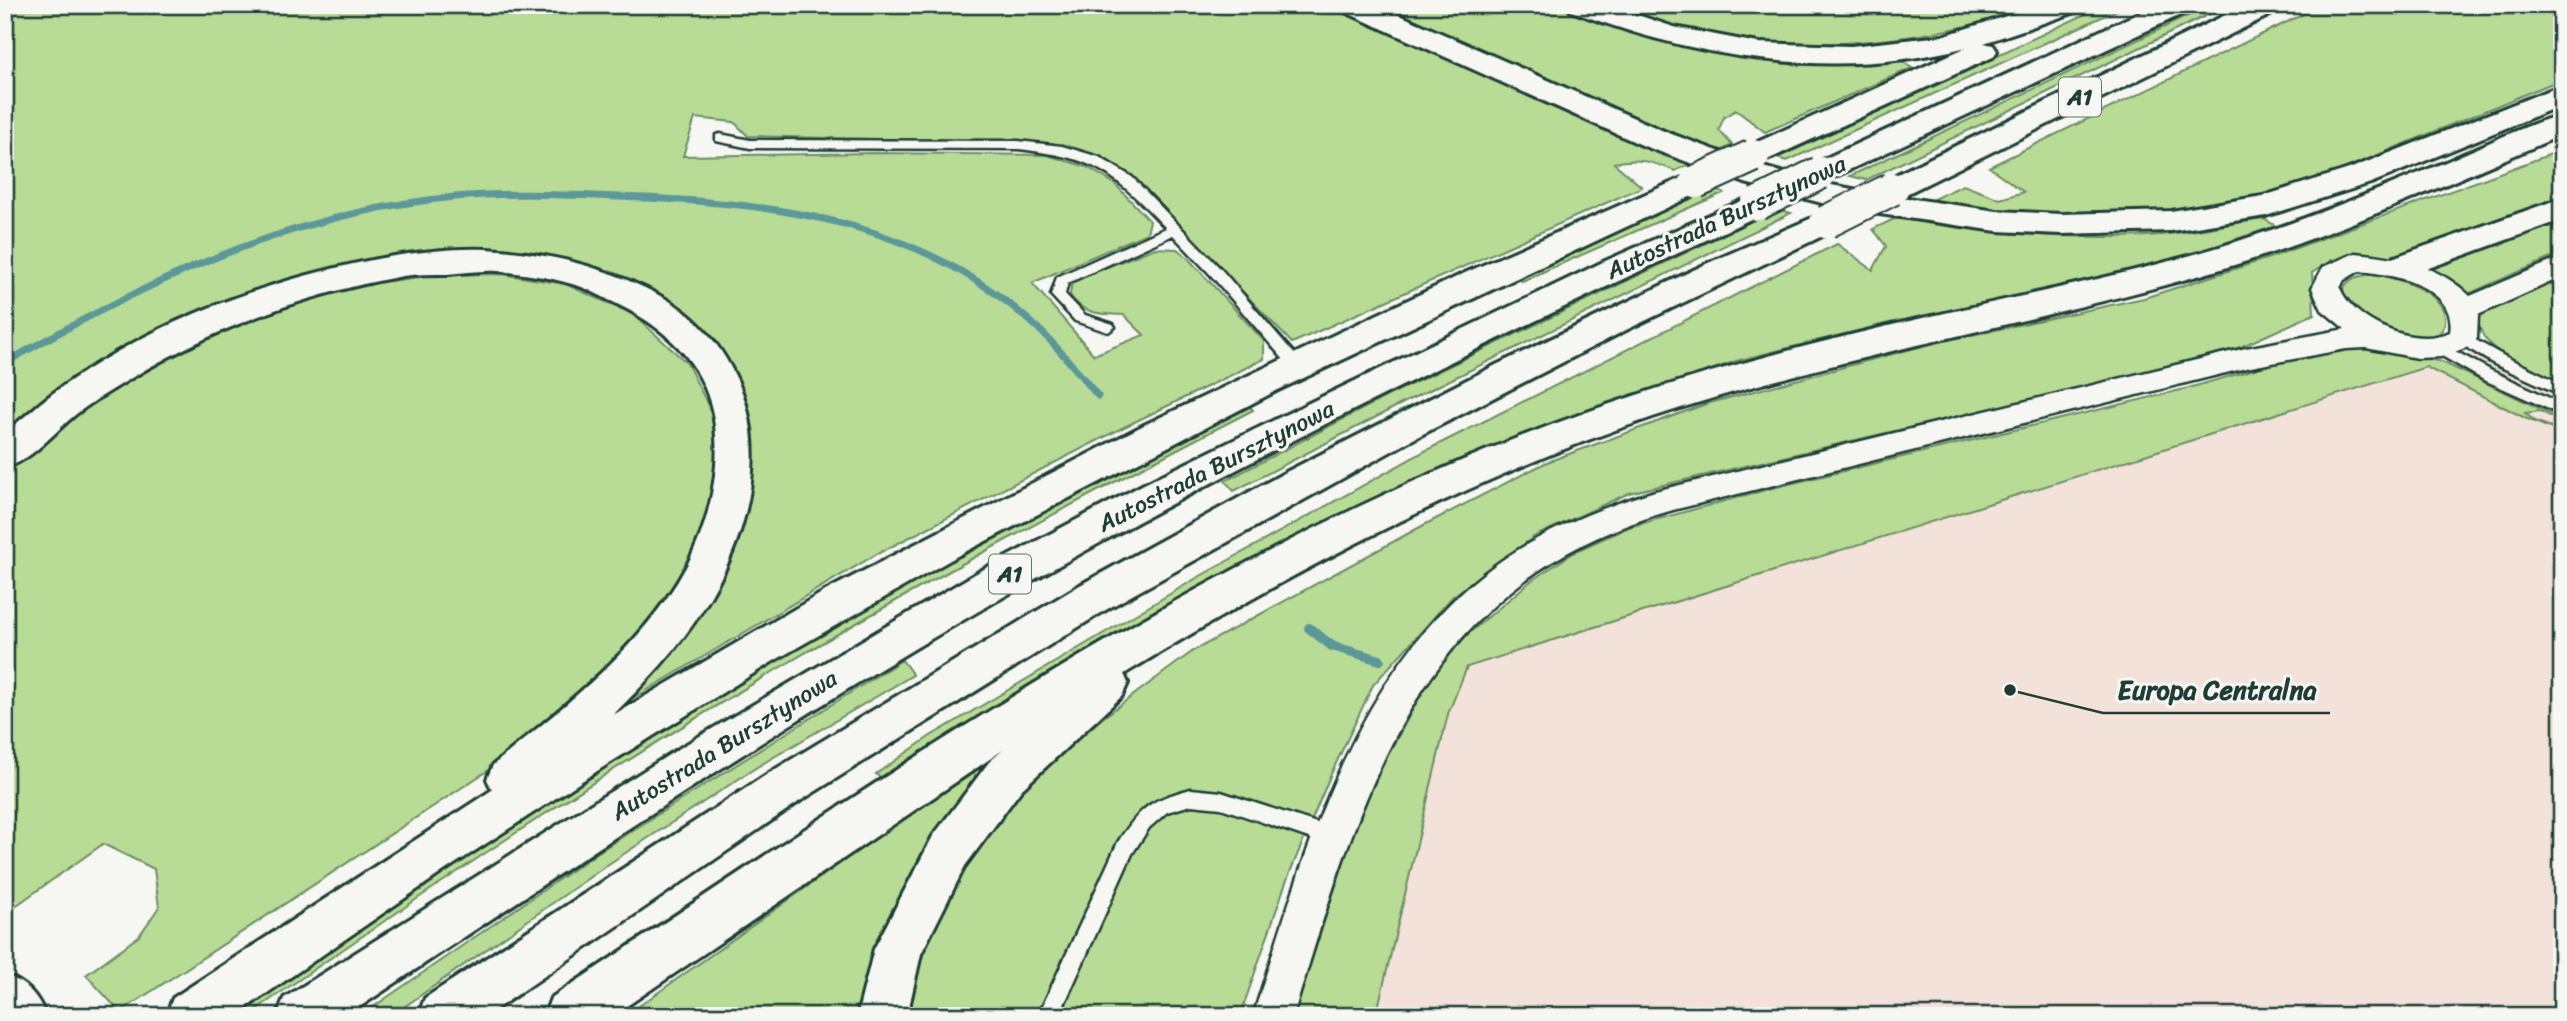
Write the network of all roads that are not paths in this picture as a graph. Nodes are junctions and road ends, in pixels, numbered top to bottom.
1 (1353, 5) edge
2 (1581, 5) edge
3 (2069, 5) edge
4 (2083, 5) edge
5 (2179, 5) edge
6 (2268, 5) edge
7 (2562, 94) edge
8 (2562, 124) edge
9 (720, 138) dead end
10 (2562, 208) edge
11 (1175, 229) junction
12 (2562, 266) edge
13 (2401, 267) junction
14 (2327, 291) junction
15 (1108, 327) dead end
16 (2456, 332) junction
17 (2395, 344) junction
18 (2246, 358) junction
19 (1296, 365) junction
20 (2562, 390) edge
21 (2562, 410) edge
22 (5, 454) edge
23 (1175, 621) junction
24 (1332, 837) junction
25 (398, 873) junction
26 (5, 999) edge
27 (21, 1016) edge
28 (191, 1016) edge
29 (302, 1016) edge
30 (443, 1016) edge
31 (569, 1016) edge
32 (882, 1016) edge
33 (1048, 1016) edge
34 (1273, 1016) edge

1 - 7 main road
2 - 3 main road
4 - 19 main road, bridge
5 - 29 main road, Autostrada Bursztynowa / A1, bridge
6 - 30 main road, Autostrada Bursztynowa / A1, bridge
8 - 23 main road
9 - 11 lane
10 - 13 main road
11 - 15 lane
11 - 19 lane
12 - 16 street
13 - 14 street
13 - 16 street
14 - 17 street
14 - 18 street
16 - 17 street
16 - 20 lane
16 - 21 lane
17 - 18 street
18 - 24 street
19 - 25 main road
22 - 25 main road
23 - 31 main road
23 - 32 main road
24 - 33 lane
24 - 34 street
25 - 28 main road
26 - 27 main road

